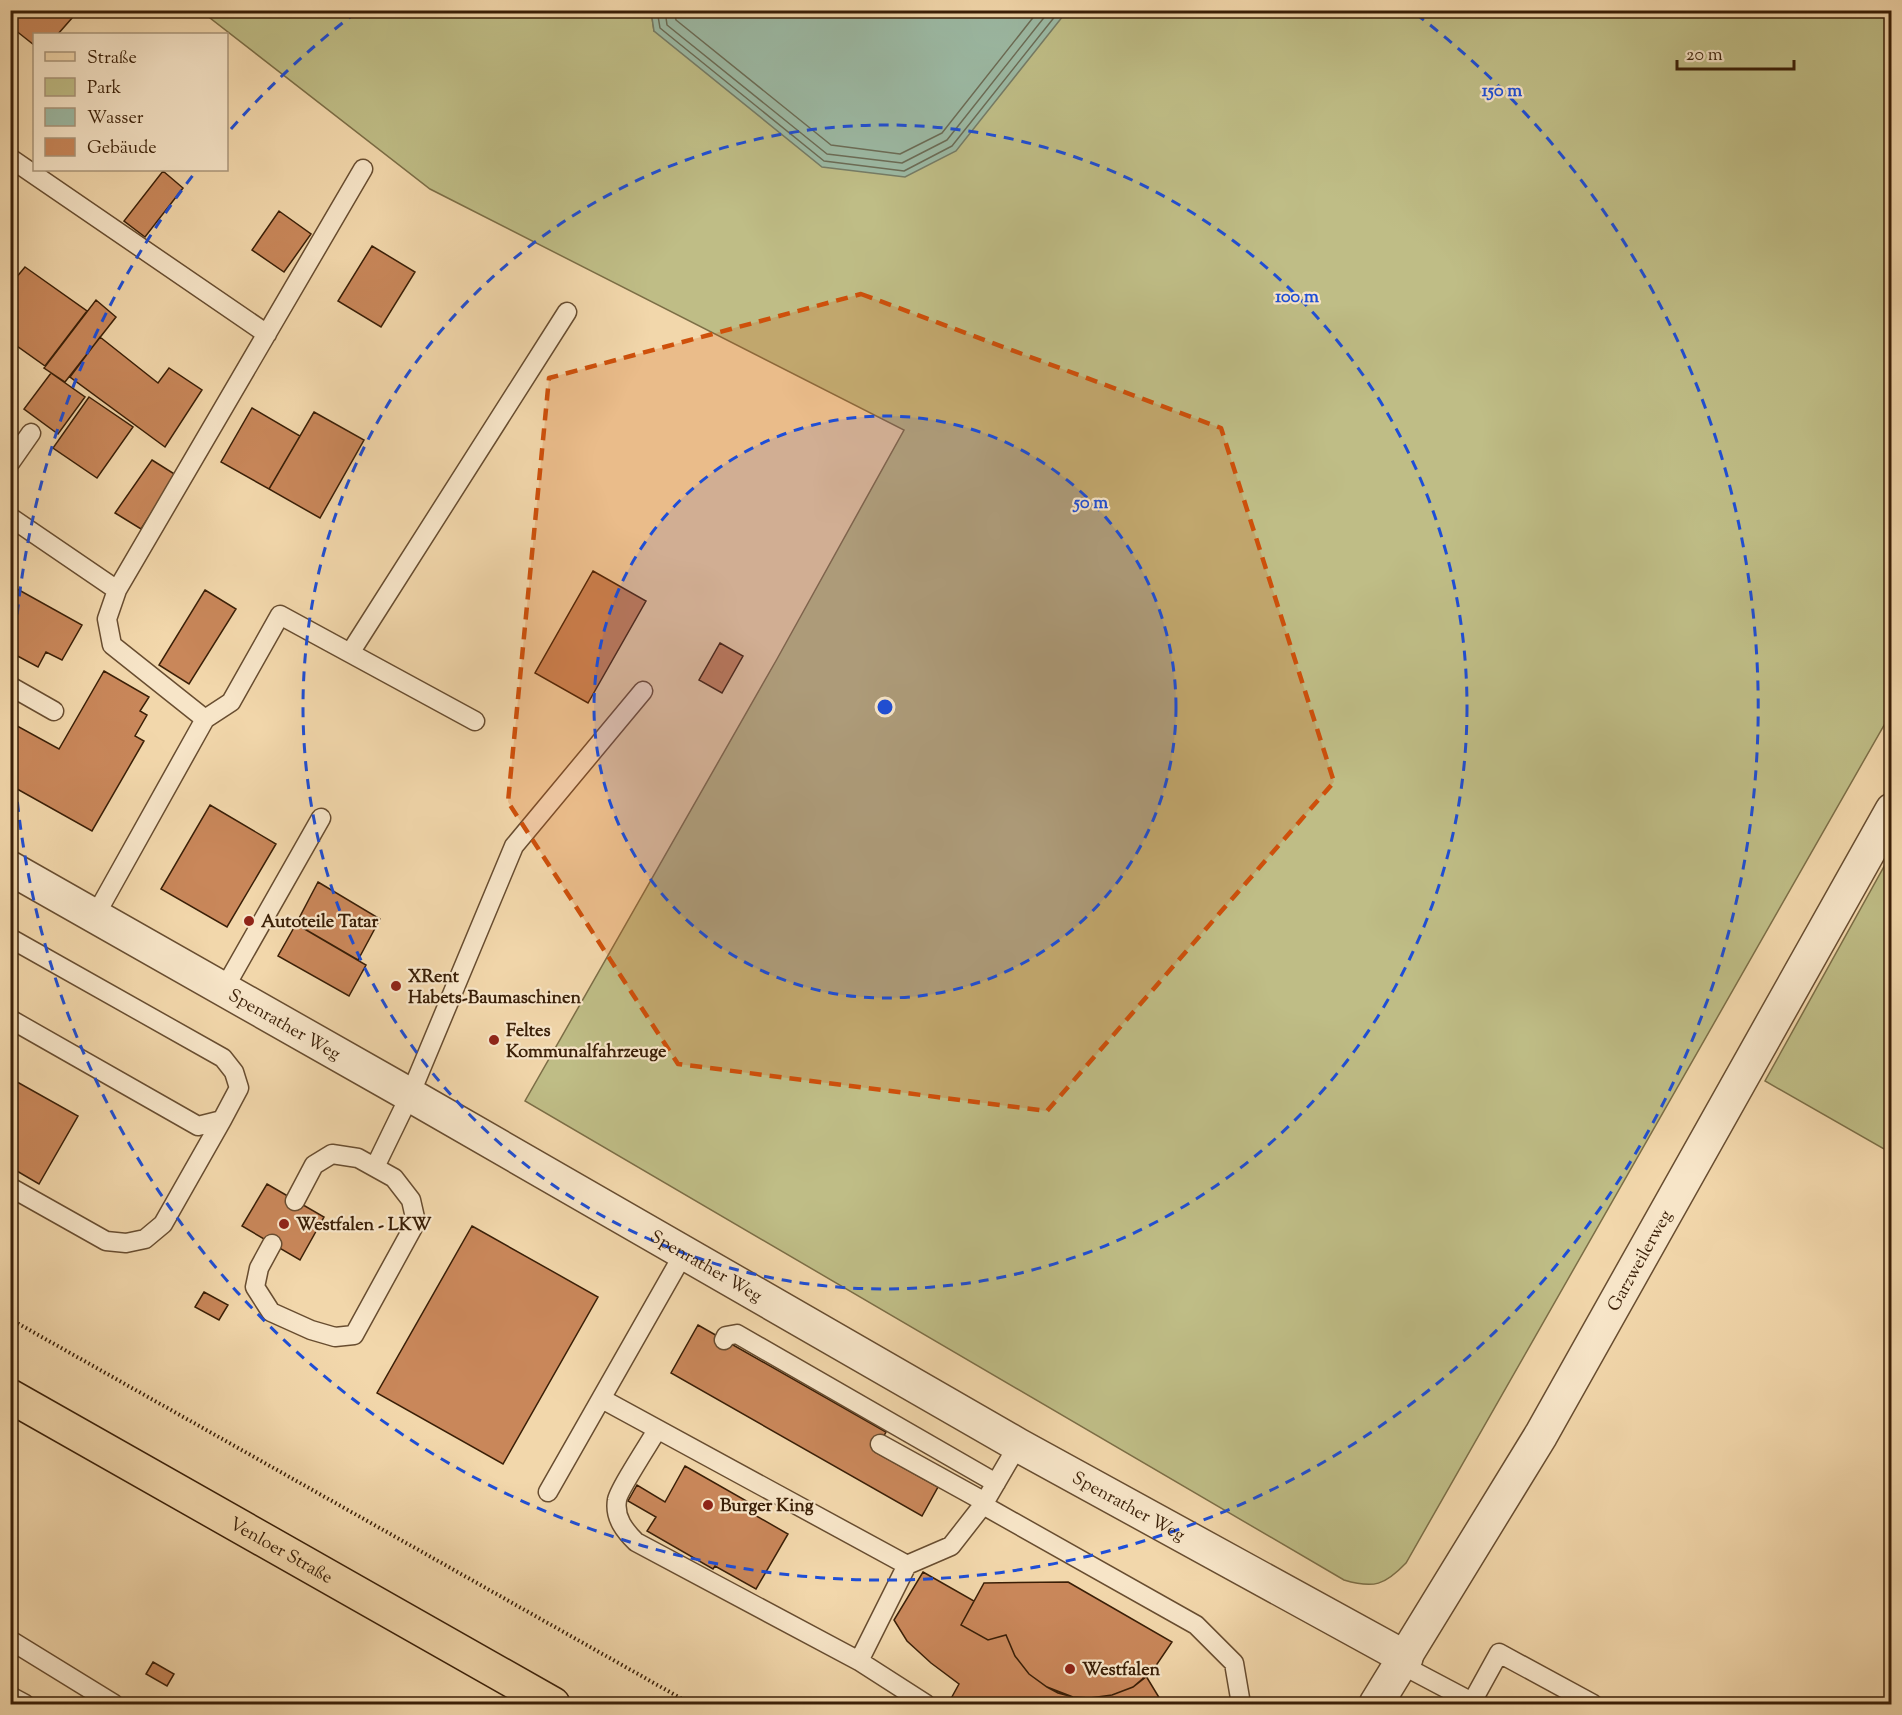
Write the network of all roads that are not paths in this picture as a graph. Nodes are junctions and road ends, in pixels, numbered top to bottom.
1 (10, 158) edge
2 (363, 169) dead end
3 (567, 312) dead end
4 (267, 334) junction
5 (31, 433) dead end
6 (10, 463) edge
7 (10, 517) edge
8 (117, 590) junction
9 (350, 653) junction
10 (10, 686) edge
11 (643, 691) dead end
12 (54, 711) dead end
13 (205, 719) junction
14 (475, 720) dead end
15 (1892, 810) edge
16 (321, 818) dead end
17 (10, 868) edge
18 (95, 916) junction
19 (10, 938) edge
20 (224, 989) junction
21 (10, 1019) edge
22 (410, 1095) junction
23 (222, 1120) junction
24 (375, 1167) junction
25 (10, 1187) edge
26 (296, 1201) dead end
27 (272, 1244) dead end
28 (684, 1253) junction
29 (723, 1340) dead end
30 (10, 1396) edge
31 (602, 1399) junction
32 (657, 1430) junction
33 (880, 1444) dead end
34 (1018, 1444) junction
35 (996, 1483) junction
36 (548, 1492) dead end
37 (984, 1503) junction
38 (907, 1565) junction
39 (10, 1641) edge
40 (859, 1661) junction
41 (1404, 1661) junction
42 (10, 1696) edge
43 (25, 1704) edge
44 (114, 1704) edge
45 (553, 1704) edge
46 (926, 1704) edge
47 (1241, 1704) edge
48 (1376, 1704) edge
49 (1593, 1704) edge

1 - 4 lane
2 - 4 lane
3 - 9 lane
4 - 8 lane
5 - 6 lane
7 - 8 lane
8 - 13 lane
9 - 13 lane
9 - 14 lane
10 - 12 lane
11 - 22 lane
13 - 18 lane
15 - 41 street, Garzweilerweg
16 - 20 lane
17 - 18 street, Spenrather Weg
18 - 20 street, Spenrather Weg
19 - 23 lane
20 - 22 street, Spenrather Weg
21 - 23 lane
22 - 24 lane
22 - 28 street, Spenrather Weg
23 - 25 lane
24 - 26 lane
24 - 27 lane
28 - 31 lane
28 - 34 street, Spenrather Weg
29 - 35 lane
30 - 45 main road, Venloer Straße
31 - 32 lane
31 - 36 lane
32 - 38 lane
32 - 40 lane
33 - 37 lane
34 - 35 lane
34 - 41 street, Spenrather Weg
35 - 37 lane
37 - 38 lane
37 - 47 lane
38 - 40 lane
39 - 44 lane
40 - 46 lane
41 - 48 street, Garzweilerweg
41 - 49 lane
42 - 43 lane

